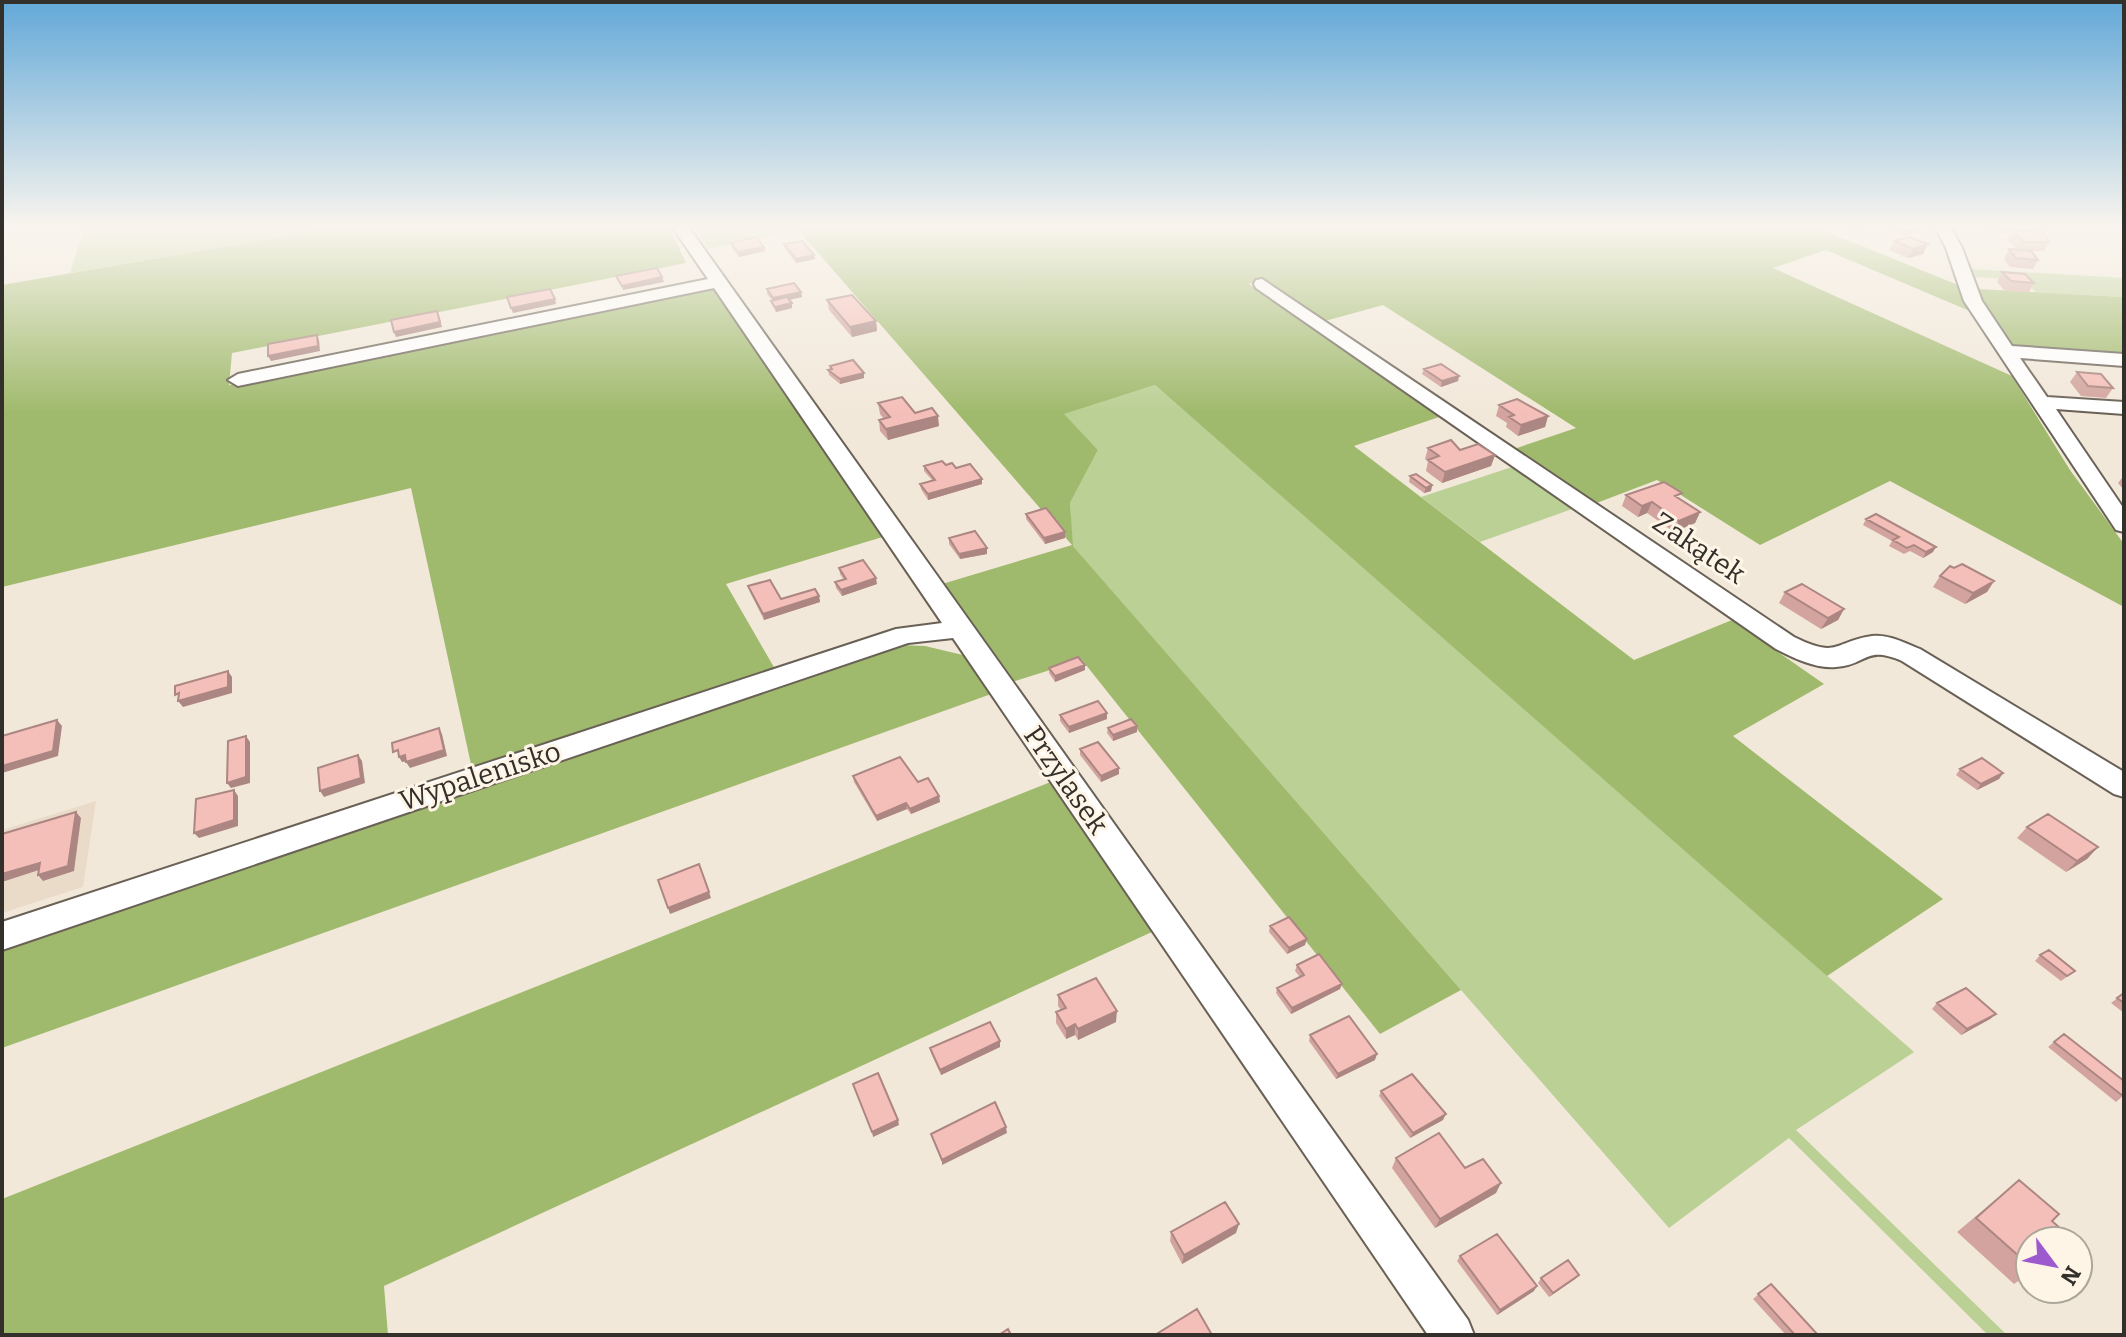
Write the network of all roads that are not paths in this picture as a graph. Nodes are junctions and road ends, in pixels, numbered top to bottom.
1 (693, 287) edge
2 (723, 287) edge
3 (1267, 287) edge
4 (1968, 287) edge
5 (2007, 351) junction
6 (2124, 360) edge
7 (238, 380) dead end
8 (2041, 402) junction
9 (2124, 408) edge
10 (2124, 525) edge
11 (961, 629) junction
12 (2124, 786) edge
13 (2, 936) edge
14 (1453, 1335) edge

1 - 7 street
2 - 11 street, Przylasek
3 - 12 street, Zakątek
4 - 5 street
5 - 6 street
5 - 8 street
8 - 9 street
8 - 10 street
11 - 13 street, Wypalenisko
11 - 14 street, Przylasek

